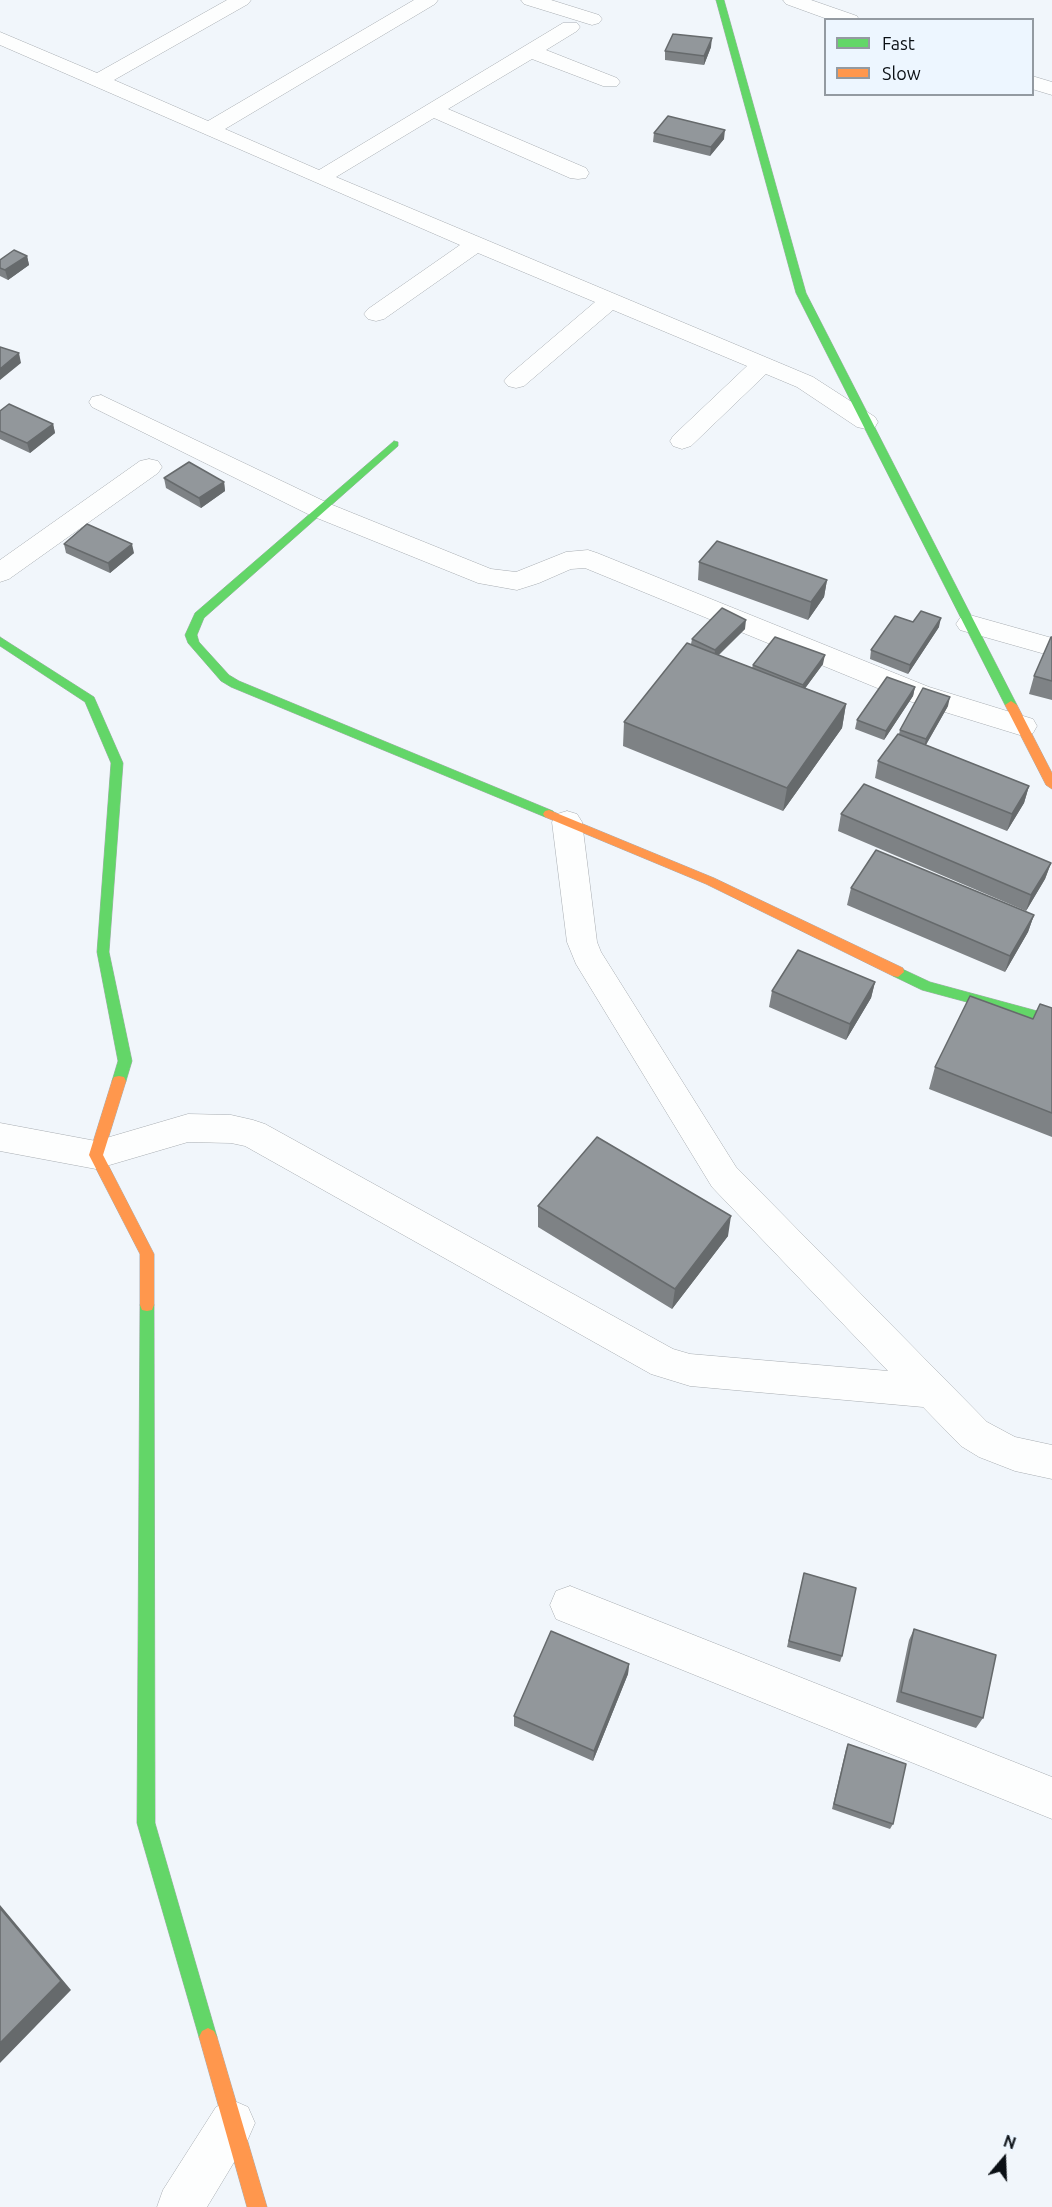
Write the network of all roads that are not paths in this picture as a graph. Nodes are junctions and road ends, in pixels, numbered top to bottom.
1 (241, 0) edge
2 (428, 0) edge
3 (531, 0) edge
4 (720, 0) edge
5 (793, 0) edge
6 (844, 18) edge
7 (592, 19) dead end
8 (570, 27) dead end
9 (0, 38) edge
10 (530, 51) junction
11 (100, 80) junction
12 (610, 82) dead end
13 (1034, 83) edge
14 (1052, 89) edge
15 (433, 110) junction
16 (210, 129) junction
17 (578, 173) dead end
18 (320, 178) junction
19 (476, 244) junction
20 (611, 300) junction
21 (376, 314) dead end
22 (763, 364) junction
23 (516, 381) dead end
24 (101, 402) dead end
25 (866, 422) junction
26 (682, 441) dead end
27 (394, 444) dead end
28 (148, 466) dead end
29 (321, 510) junction
30 (0, 573) edge
31 (970, 624) junction
32 (0, 641) edge
33 (1052, 647) edge
34 (1036, 741) edge
35 (1052, 785) edge
36 (567, 822) junction
37 (1052, 1020) edge
38 (0, 1137) edge
39 (96, 1155) junction
40 (933, 1391) junction
41 (1052, 1462) edge
42 (570, 1605) dead end
43 (1052, 1798) edge
44 (232, 2123) junction
45 (180, 2207) edge
46 (256, 2207) edge

1 - 11 street
2 - 16 street
3 - 7 street
4 - 25 street
5 - 6 street
8 - 10 street
9 - 11 street
10 - 12 street
10 - 15 street
11 - 16 street
13 - 14 street
15 - 17 street
15 - 18 street
16 - 18 street
18 - 19 street
19 - 20 street
19 - 21 street
20 - 22 street
20 - 23 street
22 - 25 street
22 - 26 street
24 - 29 street
25 - 31 street
27 - 29 street
28 - 30 street
29 - 34 street
29 - 36 street
31 - 33 street
31 - 34 street
32 - 39 street
34 - 35 street
36 - 37 street
36 - 40 street
38 - 39 street
39 - 40 street
39 - 44 street
40 - 41 street
42 - 43 street
44 - 45 street
44 - 46 street

